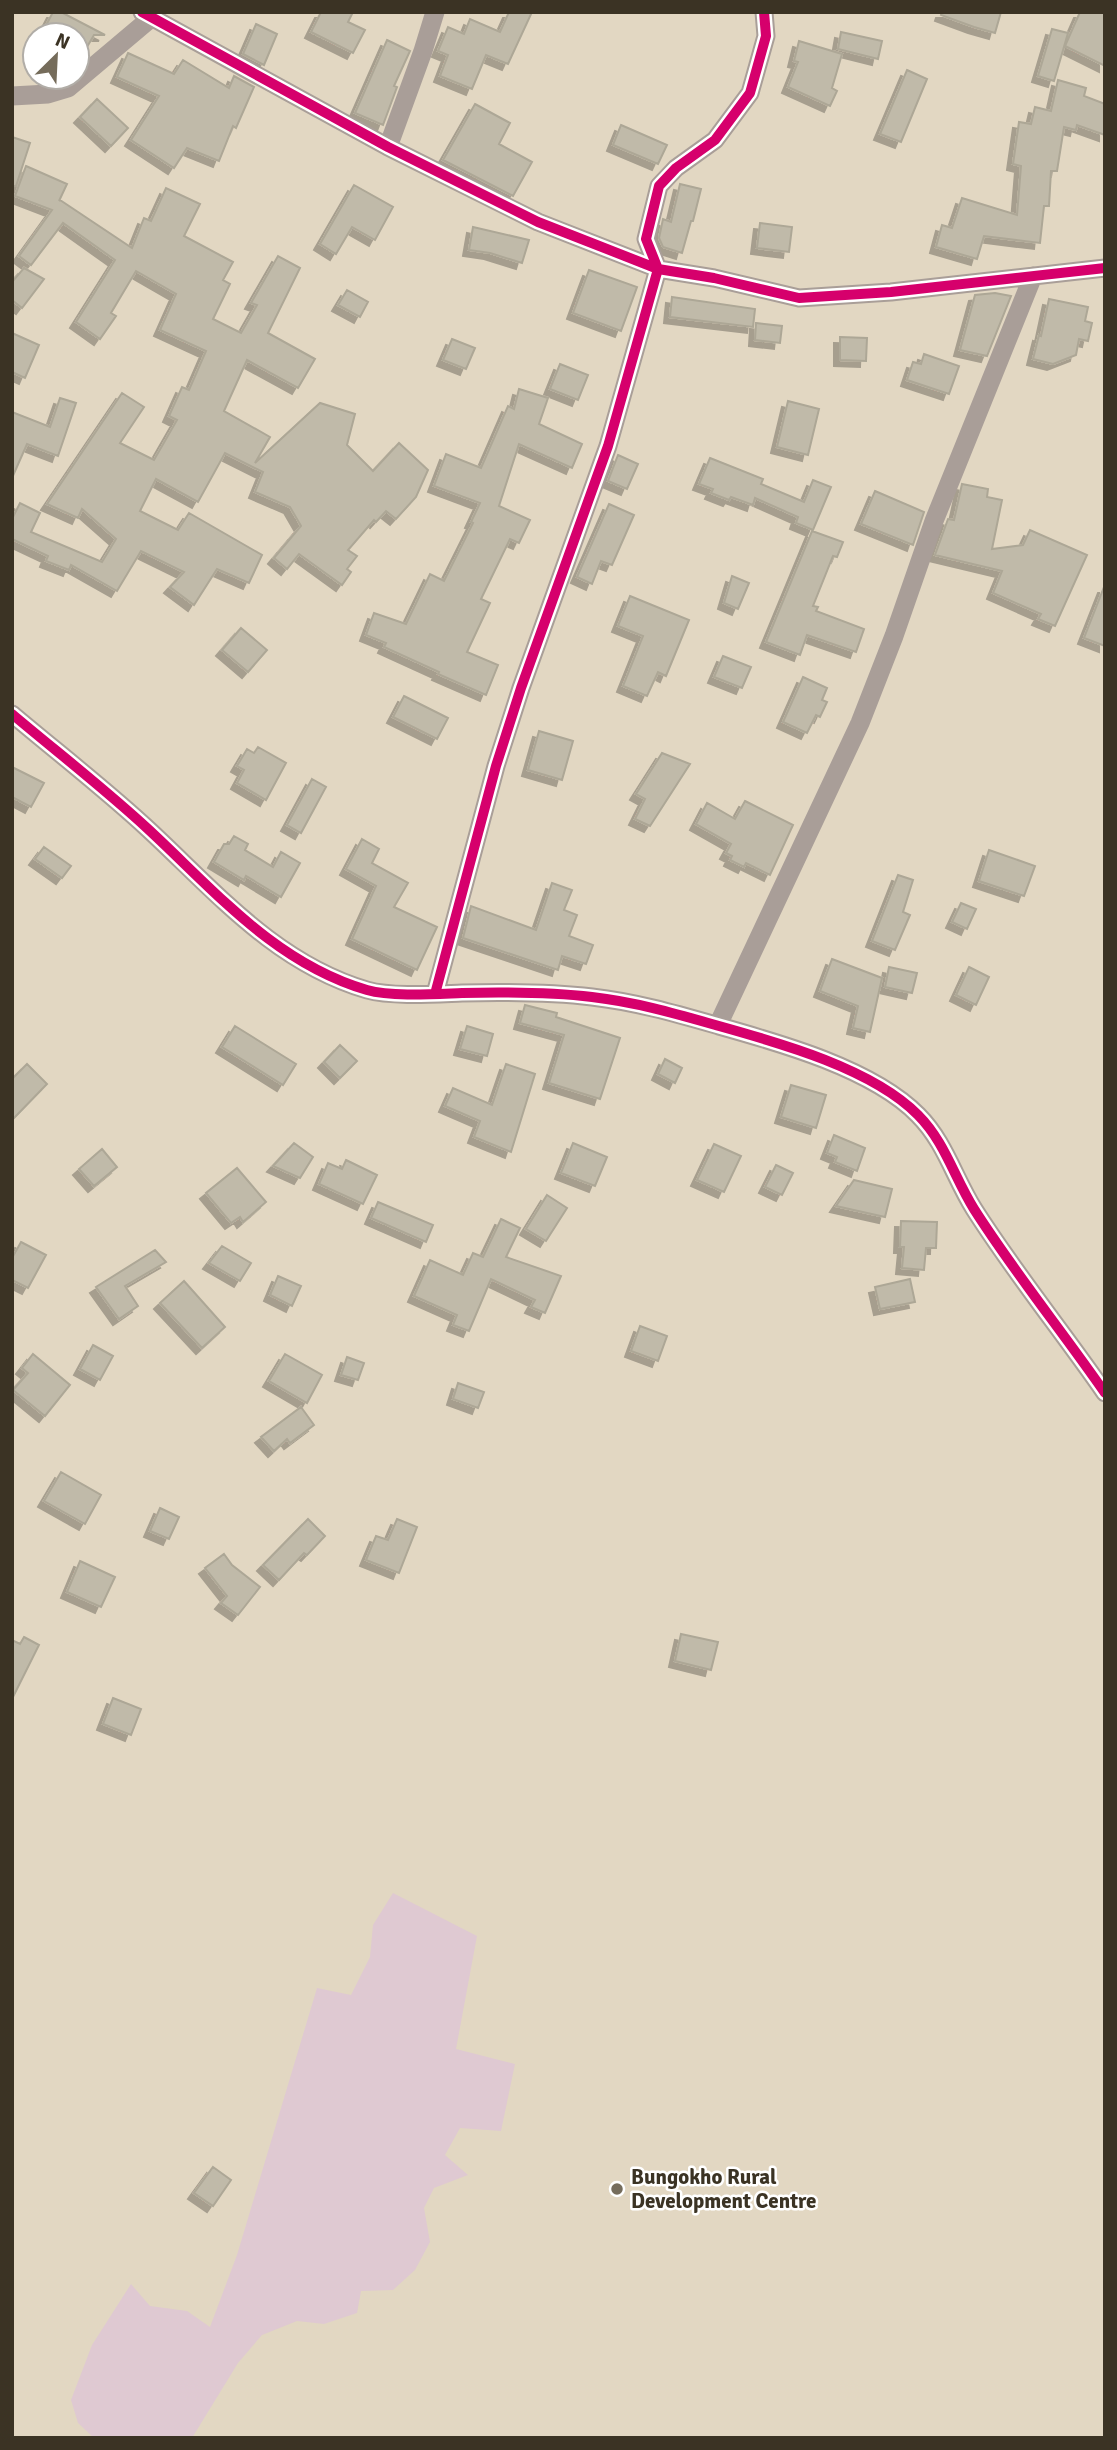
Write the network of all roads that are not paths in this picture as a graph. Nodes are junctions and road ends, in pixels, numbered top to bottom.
1 (435, 12) edge
2 (764, 12) edge
3 (146, 15) edge
4 (12, 96) edge
5 (388, 147) junction
6 (1105, 268) edge
7 (658, 269) junction
8 (1033, 276) junction
9 (12, 714) edge
10 (435, 994) junction
11 (718, 1025) junction
12 (1105, 1393) edge

1 - 5 street
2 - 7 street
3 - 4 street
3 - 5 street
5 - 7 street
6 - 8 street
7 - 8 street
7 - 10 street
8 - 11 street
9 - 10 street
10 - 11 street
11 - 12 street

